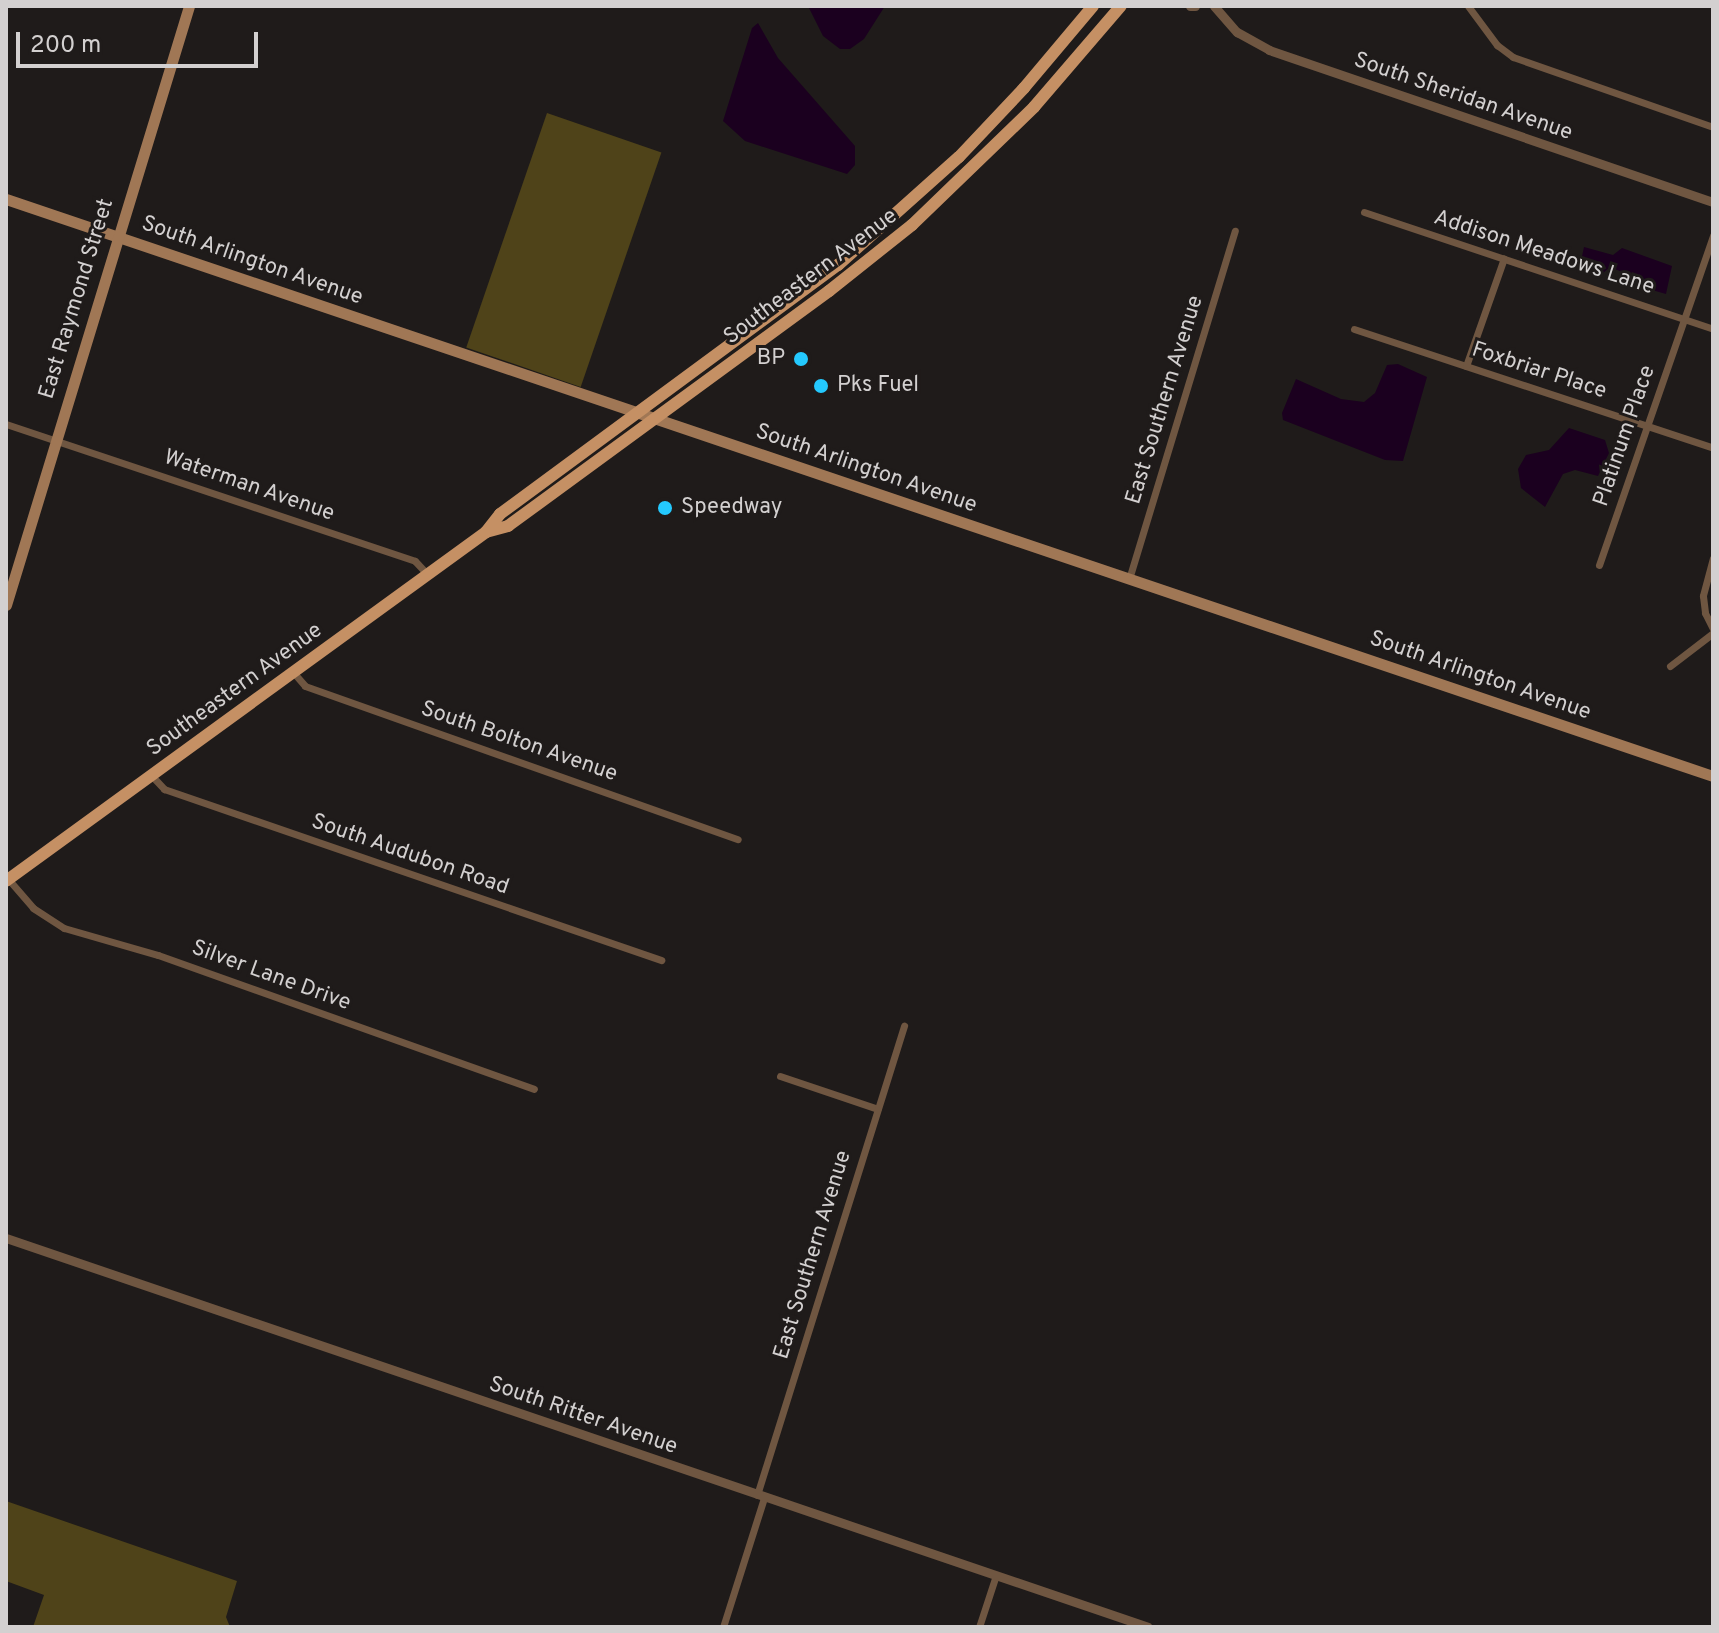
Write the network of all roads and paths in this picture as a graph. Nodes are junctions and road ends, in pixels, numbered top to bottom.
1 (189, 6) edge
2 (1093, 6) edge
3 (1121, 6) edge
4 (1214, 6) edge
5 (1468, 6) edge
6 (1713, 127) edge
7 (6, 199) edge
8 (1713, 202) edge
9 (1364, 212) dead end
10 (1235, 231) dead end
11 (1713, 235) edge
12 (117, 236) junction
13 (1504, 258) junction
14 (1684, 318) junction
15 (1354, 329) dead end
16 (1713, 329) edge
17 (1466, 366) junction
18 (635, 414) junction
19 (654, 419) junction
20 (6, 424) edge
21 (1647, 426) junction
22 (56, 440) junction
23 (1713, 448) edge
24 (486, 532) junction
25 (1713, 558) edge
26 (1599, 565) dead end
27 (427, 574) junction
28 (1129, 579) junction
29 (6, 605) edge
30 (1713, 631) edge
31 (1670, 666) dead end
32 (293, 672) junction
33 (152, 776) junction
34 (1713, 776) edge
35 (738, 839) dead end
36 (7, 881) edge
37 (661, 960) dead end
38 (904, 1025) dead end
39 (780, 1076) dead end
40 (534, 1089) dead end
41 (878, 1109) junction
42 (6, 1238) edge
43 (760, 1496) junction
44 (996, 1575) junction
45 (723, 1627) edge
46 (979, 1627) edge
47 (1148, 1627) edge

1 - 12 main road, East Raymond Street
2 - 18 main road, Southeastern Avenue
3 - 19 main road, Southeastern Avenue
4 - 8 street, South Sheridan Avenue
5 - 6 street
7 - 12 main road, South Arlington Avenue
9 - 13 street, Addison Meadows Lane
10 - 28 street, East Southern Avenue
11 - 14 street, Platinum Place
12 - 18 main road, South Arlington Avenue
12 - 22 main road, East Raymond Street
13 - 14 street, Addison Meadows Lane
13 - 17 street
14 - 16 street, Addison Meadows Lane
14 - 21 street, Platinum Place
15 - 17 street, Foxbriar Place
17 - 21 street, Foxbriar Place
18 - 19 main road, South Arlington Avenue
18 - 24 main road, Southeastern Avenue
19 - 24 main road, Southeastern Avenue
19 - 28 main road, South Arlington Avenue
20 - 22 street
21 - 23 street, Foxbriar Place
21 - 26 street, Platinum Place
22 - 27 street, Waterman Avenue
22 - 29 main road, East Raymond Street
24 - 27 main road, Southeastern Avenue
25 - 30 street
27 - 32 main road, Southeastern Avenue
28 - 34 main road, South Arlington Avenue
30 - 31 street
32 - 33 main road, Southeastern Avenue
32 - 35 street, South Bolton Avenue
33 - 36 main road, Southeastern Avenue
33 - 37 street, South Audubon Road
36 - 40 street, Silver Lane Drive
38 - 41 street, East Southern Avenue
39 - 41 street
41 - 43 street, East Southern Avenue
42 - 43 street, South Ritter Avenue
43 - 44 street, South Ritter Avenue
43 - 45 street, East Southern Avenue
44 - 46 street
44 - 47 street, South Ritter Avenue

